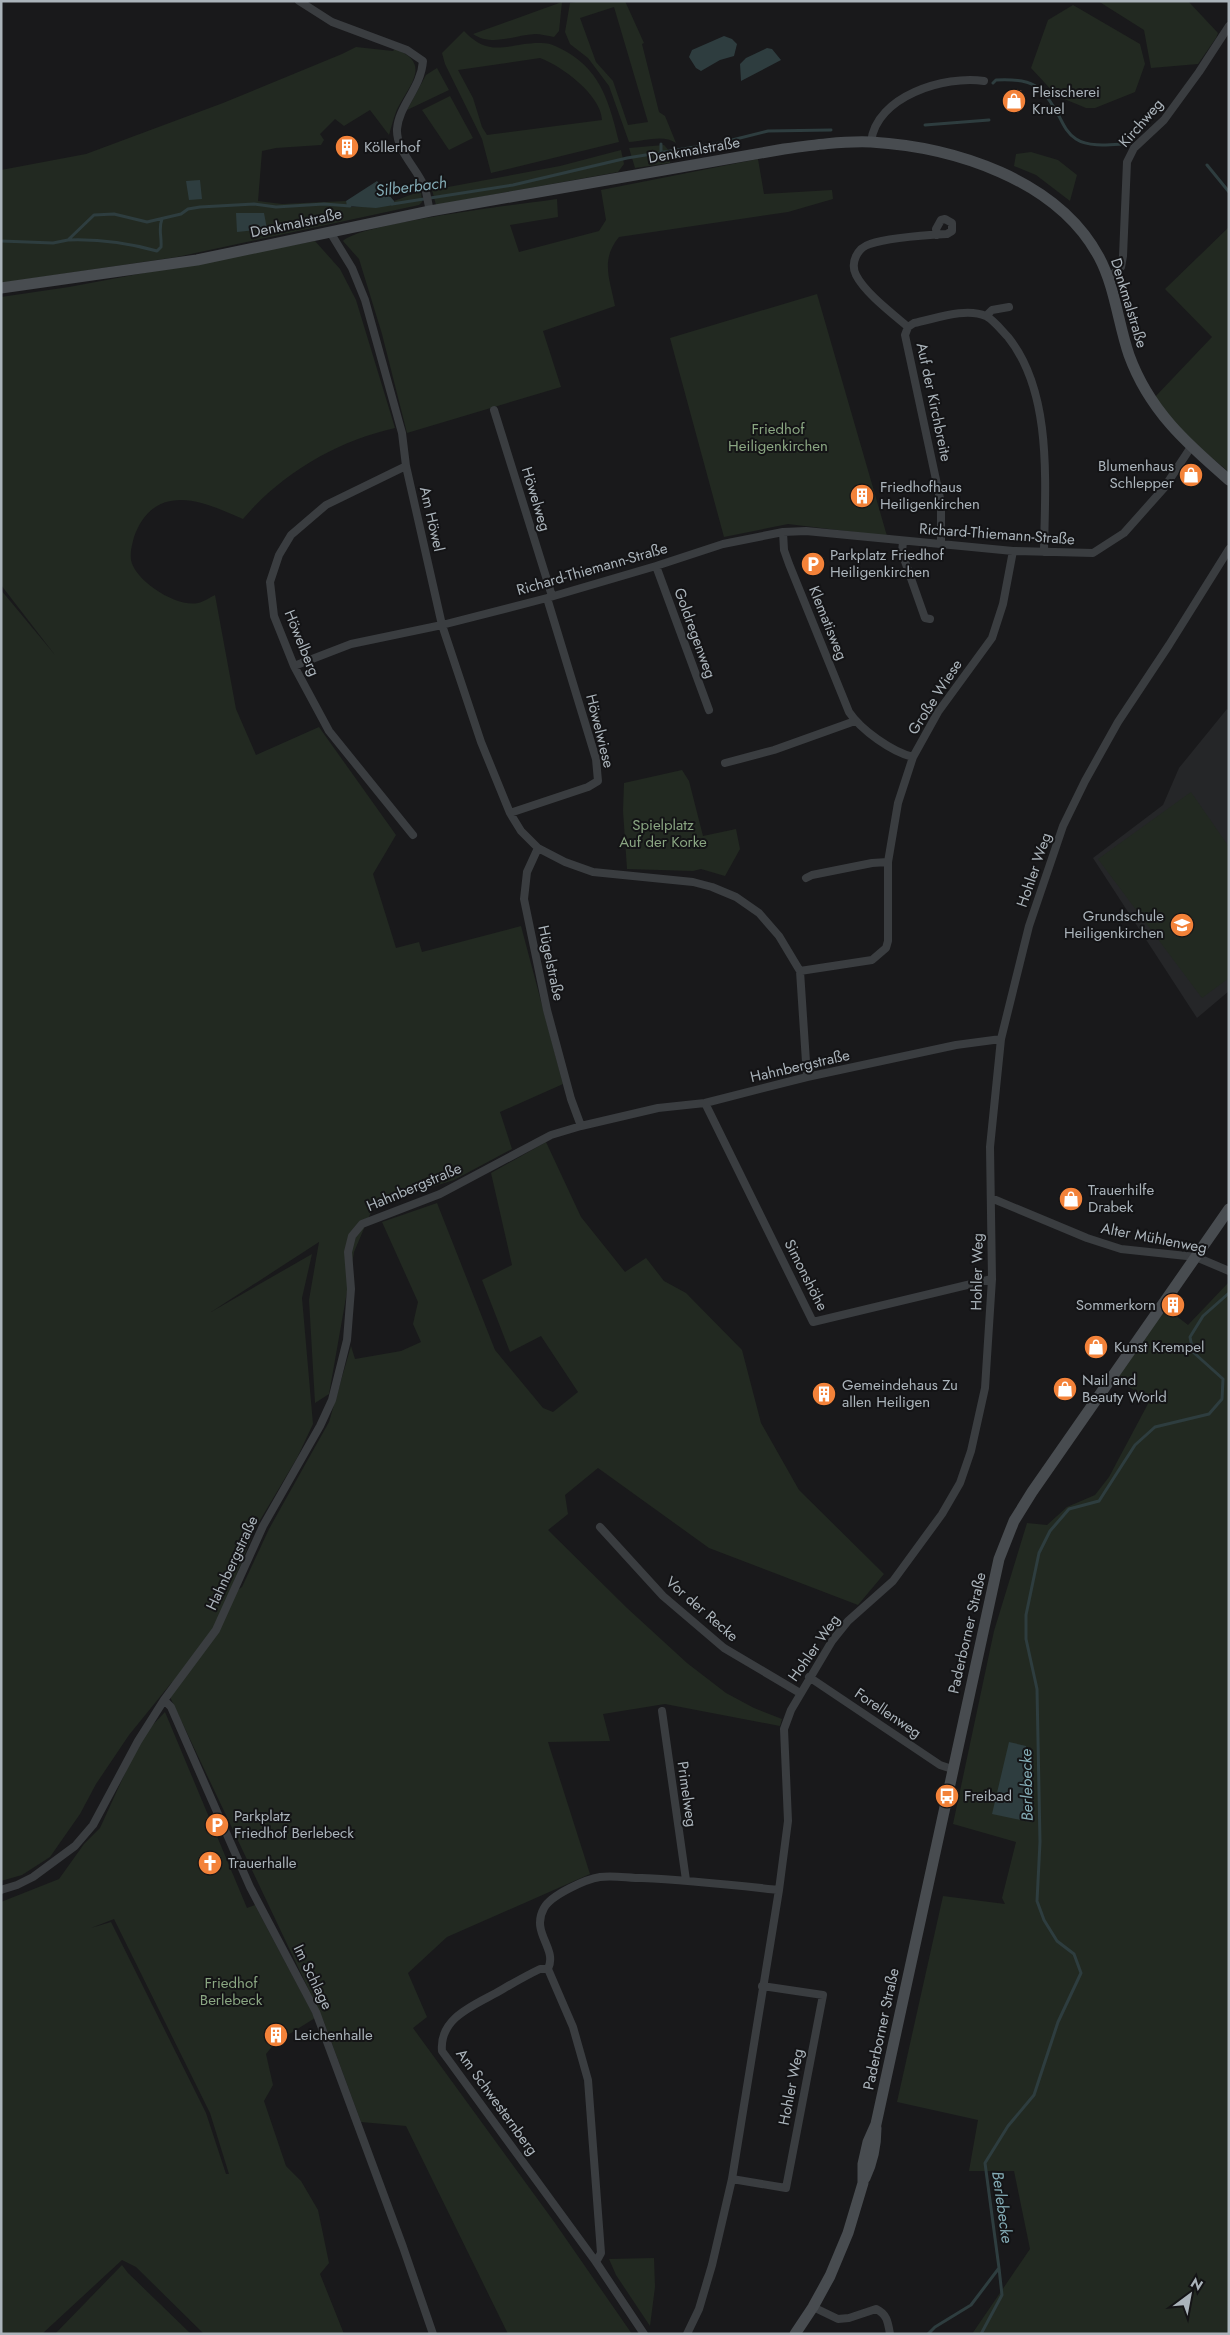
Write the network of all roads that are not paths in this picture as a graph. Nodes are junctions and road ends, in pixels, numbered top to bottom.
1 (299, 1) edge
2 (1229, 26) edge
3 (984, 81) dead end
4 (871, 142) junction
5 (429, 207) junction
6 (330, 232) junction
7 (937, 235) dead end
8 (1108, 278) junction
9 (1, 288) edge
10 (1009, 306) dead end
11 (986, 316) junction
12 (908, 327) junction
13 (494, 410) dead end
14 (1191, 447) junction
15 (406, 466) junction
16 (1229, 480) edge
17 (783, 532) junction
18 (903, 541) junction
19 (941, 544) junction
20 (1229, 549) edge
21 (1014, 551) junction
22 (1044, 552) junction
23 (656, 566) junction
24 (550, 597) junction
25 (930, 619) dead end
26 (442, 625) junction
27 (294, 666) junction
28 (709, 710) dead end
29 (855, 721) junction
30 (913, 758) junction
31 (725, 763) dead end
32 (510, 813) junction
33 (413, 835) dead end
34 (538, 848) junction
35 (888, 862) junction
36 (806, 878) dead end
37 (800, 971) junction
38 (1002, 1039) junction
39 (807, 1077) junction
40 (705, 1103) junction
41 (580, 1126) junction
42 (991, 1198) junction
43 (1229, 1209) edge
44 (1196, 1257) junction
45 (1229, 1271) edge
46 (992, 1279) junction
47 (600, 1527) dead end
48 (809, 1677) junction
49 (800, 1693) junction
50 (164, 1700) junction
51 (662, 1711) dead end
52 (952, 1769) junction
53 (686, 1880) junction
54 (1, 1890) edge
55 (779, 1890) junction
56 (548, 1969) junction
57 (762, 1986) junction
58 (732, 2179) junction
59 (596, 2262) junction
60 (813, 2307) junction
61 (433, 2334) edge
62 (644, 2334) edge
63 (687, 2334) edge
64 (795, 2334) edge
65 (890, 2334) edge

1 - 5 street
2 - 8 street, Kirchweg
3 - 4 street
4 - 5 main road, Denkmalstraße
4 - 8 main road, Denkmalstraße
5 - 6 main road, Denkmalstraße
6 - 9 main road, Denkmalstraße
6 - 15 street, Am Höwel
7 - 12 street, Auf der Kirchbreite
8 - 14 main road, Denkmalstraße
10 - 11 street, Auf der Kirchbreite
11 - 12 street, Auf der Kirchbreite
11 - 22 street
12 - 19 street, Auf der Kirchbreite
13 - 24 street, Höwelweg
14 - 16 main road, Denkmalstraße
14 - 22 street, Richard-Thiemann-Straße
15 - 26 street, Am Höwel
15 - 27 street, Höwelberg
17 - 18 street, Richard-Thiemann-Straße
17 - 23 street, Richard-Thiemann-Straße
17 - 29 street, Klematisweg
18 - 19 street, Richard-Thiemann-Straße
18 - 25 street, Richard-Thiemann-Straße
19 - 21 street, Richard-Thiemann-Straße
20 - 38 street, Hohler Weg
21 - 22 street, Richard-Thiemann-Straße
21 - 30 street, Große Wiese
23 - 24 street, Richard-Thiemann-Straße
23 - 28 street, Goldregenweg
24 - 26 street, Richard-Thiemann-Straße
24 - 32 street, Höwelwiese
26 - 27 street, Richard-Thiemann-Straße
26 - 32 street, Am Höwel
27 - 33 street, Höwelberg
29 - 30 street, Klematisweg
29 - 31 street
30 - 35 street, Große Wiese
32 - 34 street
34 - 37 street
34 - 41 street, Hügelstraße
35 - 36 street
35 - 37 street, Große Wiese
37 - 39 street
38 - 39 street, Hahnbergstraße
38 - 42 street, Hohler Weg
39 - 40 street, Hahnbergstraße
40 - 41 street, Hahnbergstraße
40 - 46 street, Simonshöhe
41 - 50 street, Hahnbergstraße
42 - 44 street, Alter Mühlenweg
42 - 46 street, Hohler Weg
43 - 44 main road, Paderborner Straße
44 - 45 street, Alter Mühlenweg
44 - 52 main road, Paderborner Straße
46 - 48 street, Hohler Weg
47 - 49 street, Vor der Recke
48 - 49 street, Hohler Weg
48 - 52 street, Forellenweg
49 - 55 street, Hohler Weg
50 - 54 street, Hahnbergstraße
50 - 61 street, Im Schlage
51 - 53 street, Primelweg
52 - 60 main road, Paderborner Straße
53 - 55 street
53 - 56 street
55 - 57 street, Hohler Weg
56 - 59 street
56 - 59 street, Am Schwesternberg
57 - 58 street, Hohler Weg
57 - 58 street, Hohler Weg
58 - 63 street, Hohler Weg
59 - 62 street, Am Schwesternberg
60 - 64 main road, Paderborner Straße
60 - 65 street

